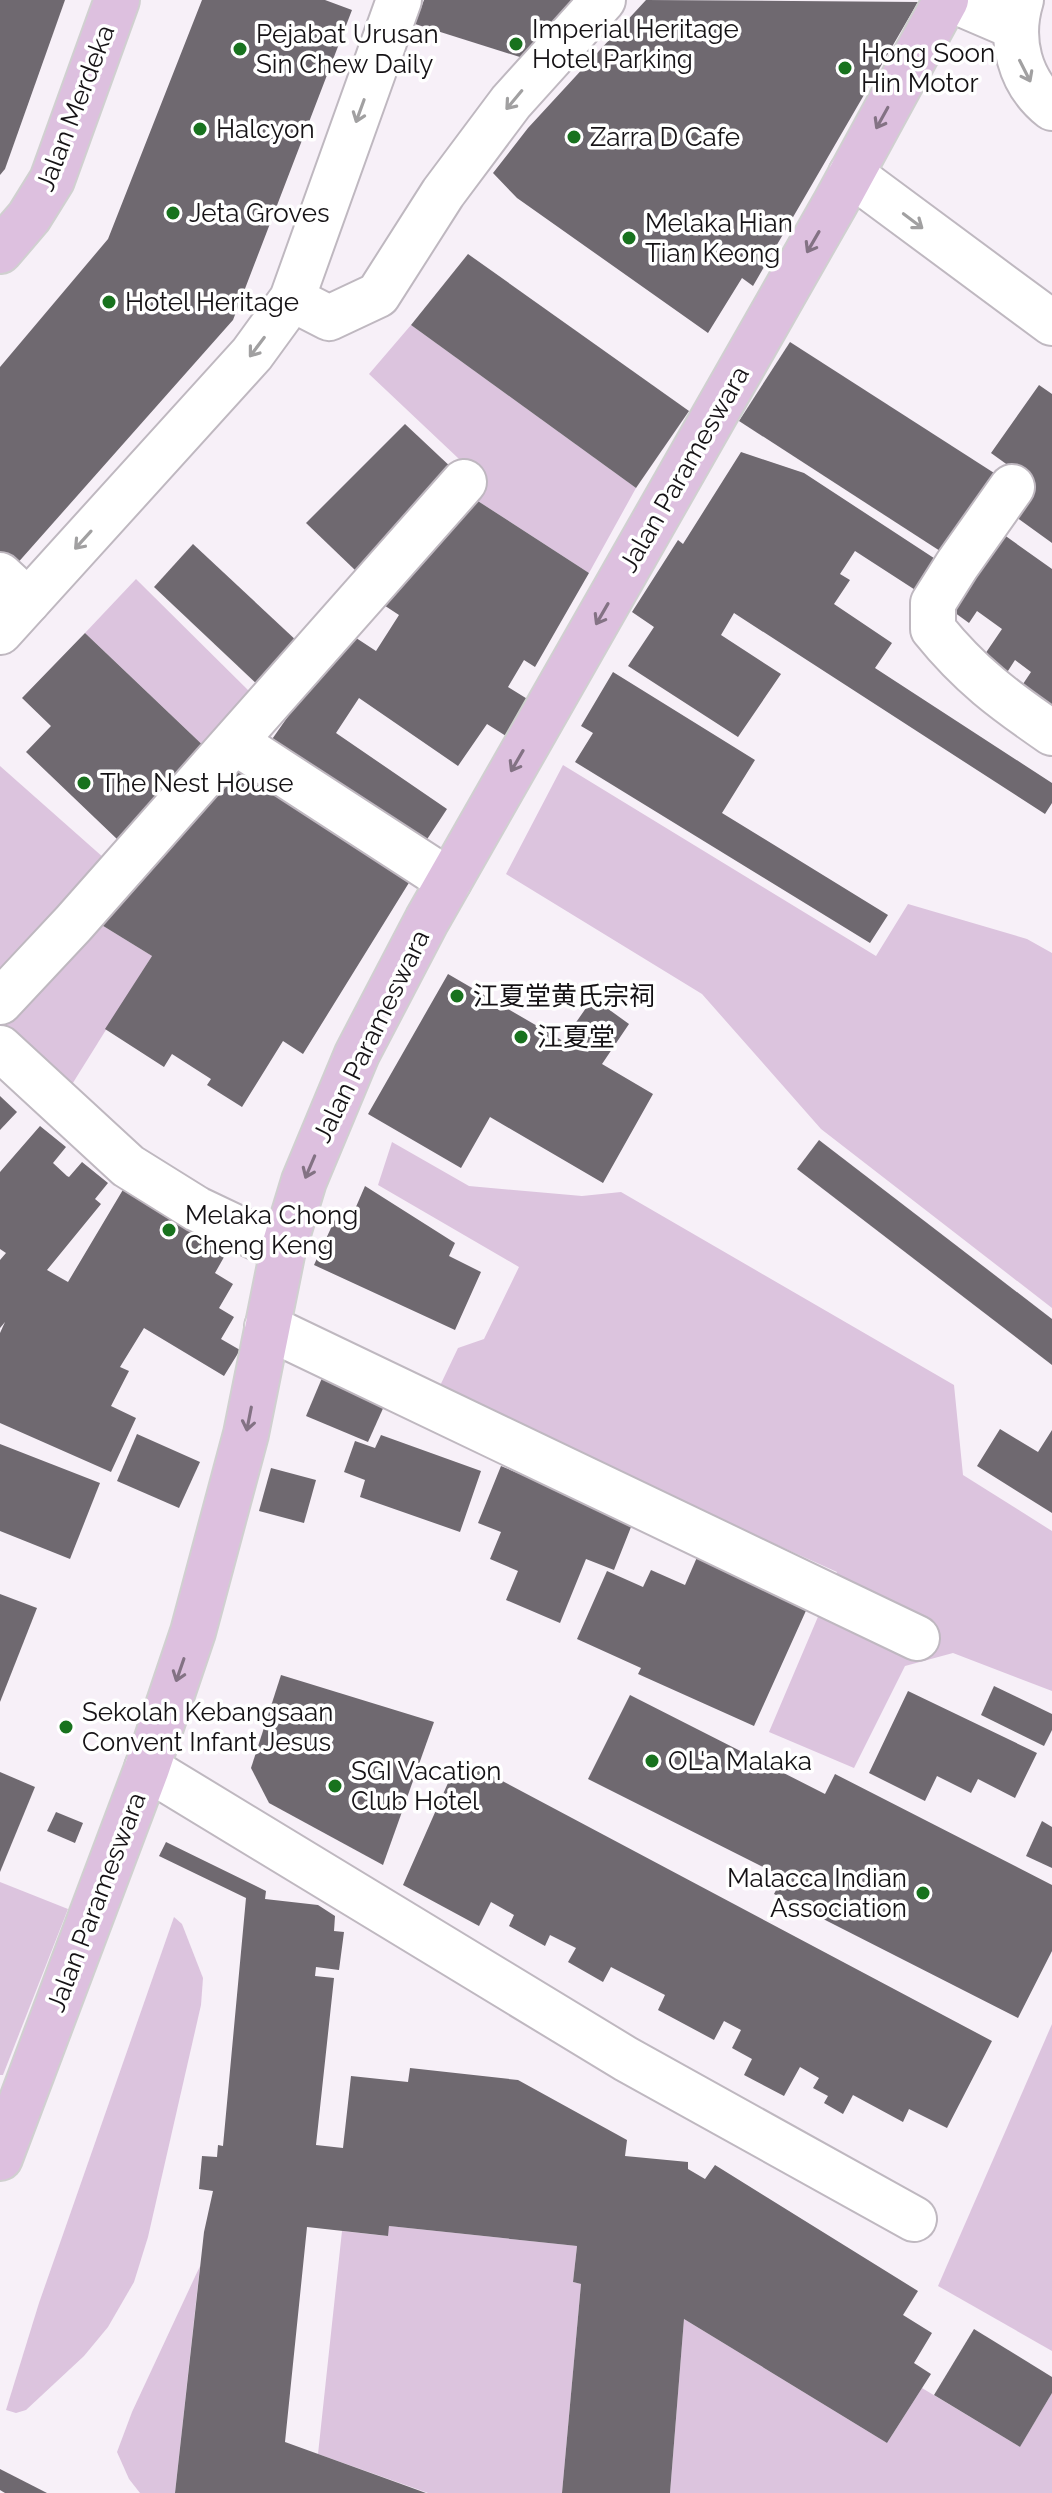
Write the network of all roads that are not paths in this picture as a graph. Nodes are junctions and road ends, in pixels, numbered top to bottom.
1 (117, 0) edge
2 (603, 0) edge
3 (949, 0) edge
4 (387, 4) edge
5 (1018, 14) edge
6 (1052, 108) edge
7 (851, 174) junction
8 (0, 251) edge
9 (292, 299) junction
10 (1052, 323) edge
11 (464, 482) dead end
12 (1012, 487) dead end
13 (9, 603) edge
14 (1052, 733) edge
15 (235, 742) junction
16 (449, 881) junction
17 (0, 1002) edge
18 (0, 1048) edge
19 (283, 1250) junction
20 (267, 1327) junction
21 (917, 1638) dead end
22 (147, 1768) junction
23 (0, 2158) edge
24 (914, 2219) dead end

1 - 8 main road, Jalan Merdeka
2 -> 9 street
3 - 5 street
3 -> 7 main road, Jalan Parameswara
4 -> 9 street
5 -> 6 street
7 -> 10 street
7 -> 16 main road, Jalan Parameswara
9 -> 13 street
11 - 15 street
12 - 14 street
15 - 16 street
15 - 17 street
16 -> 19 main road, Jalan Parameswara
18 - 19 street
19 - 20 main road, Jalan Parameswara
20 - 21 street
20 -> 22 main road, Jalan Parameswara
22 - 23 main road, Jalan Parameswara
22 - 24 street

